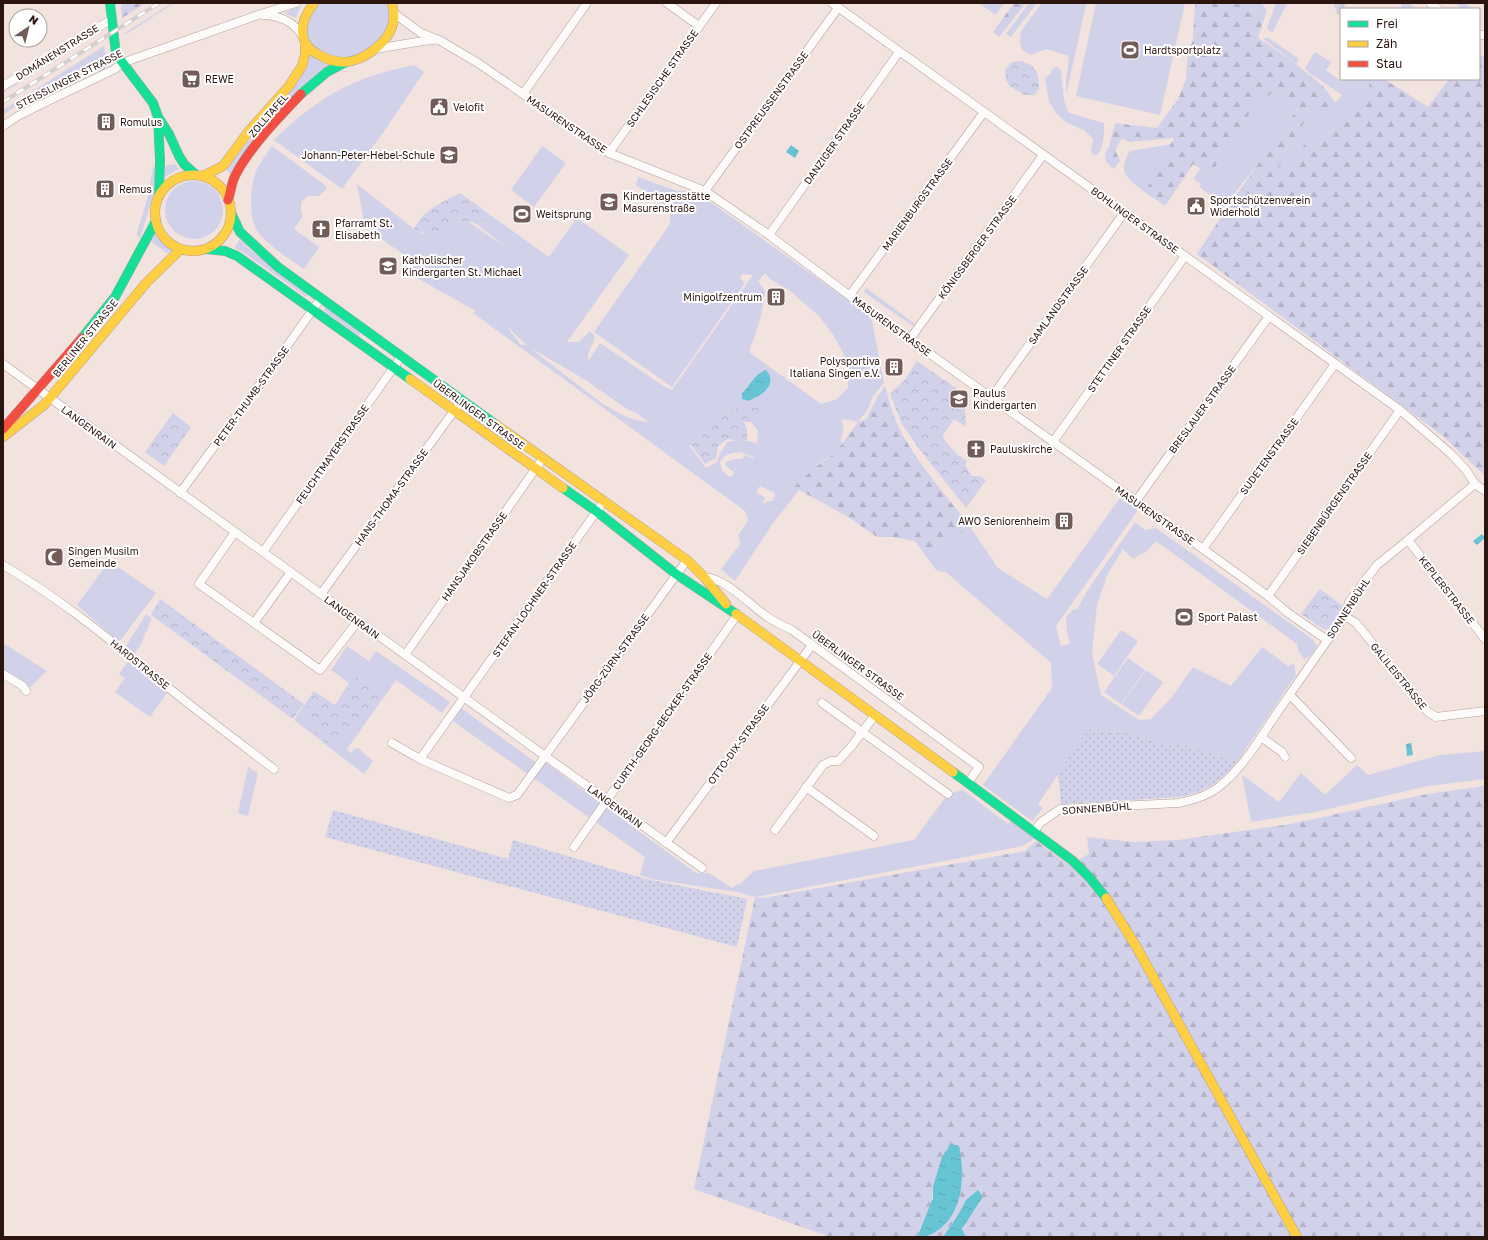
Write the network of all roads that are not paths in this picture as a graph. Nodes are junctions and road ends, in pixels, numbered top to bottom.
1 (110, 3) edge
2 (296, 3) edge
3 (314, 3) edge
4 (392, 3) edge
5 (587, 3) edge
6 (666, 3) edge
7 (716, 3) edge
8 (835, 5) edge
9 (258, 14) junction
10 (395, 14) junction
11 (112, 19) junction
12 (699, 26) junction
13 (304, 40) junction
14 (439, 40) junction
15 (375, 49) junction
16 (899, 52) junction
17 (346, 62) junction
18 (122, 64) junction
19 (3, 86) edge
20 (523, 94) junction
21 (984, 112) junction
22 (158, 117) junction
23 (3, 126) edge
24 (609, 153) junction
25 (1043, 155) junction
26 (195, 174) junction
27 (205, 175) junction
28 (705, 191) junction
29 (159, 196) junction
30 (228, 200) junction
31 (231, 213) junction
32 (1124, 213) junction
33 (156, 221) junction
34 (769, 235) junction
35 (206, 248) junction
36 (181, 249) junction
37 (1185, 256) junction
38 (850, 295) junction
39 (321, 298) junction
40 (312, 310) junction
41 (1269, 316) junction
42 (910, 339) junction
43 (401, 356) junction
44 (3, 364) edge
45 (1335, 364) junction
46 (393, 367) junction
47 (37, 390) junction
48 (991, 398) junction
49 (50, 399) junction
50 (462, 400) junction
51 (454, 410) junction
52 (1400, 410) junction
53 (3, 429) edge
54 (3, 438) edge
55 (1053, 442) junction
56 (543, 458) junction
57 (536, 468) junction
58 (1475, 484) junction
59 (1485, 491) edge
60 (180, 493) junction
61 (604, 501) junction
62 (1136, 501) junction
63 (596, 512) junction
64 (235, 532) junction
65 (1408, 540) junction
66 (1203, 549) junction
67 (263, 552) junction
68 (687, 560) junction
69 (3, 565) edge
70 (291, 572) junction
71 (676, 574) junction
72 (704, 577) junction
73 (321, 594) junction
74 (1268, 596) junction
75 (735, 614) junction
76 (1345, 616) junction
77 (358, 621) junction
78 (254, 622) junction
79 (1485, 639) edge
80 (1327, 640) junction
81 (812, 645) junction
82 (405, 655) junction
83 (799, 660) junction
84 (3, 674) edge
85 (26, 691) dead end
86 (1290, 695) junction
87 (464, 697) junction
88 (822, 703) dead end
89 (1485, 711) edge
90 (875, 715) junction
91 (861, 732) junction
92 (1261, 737) junction
93 (392, 743) dead end
94 (545, 756) junction
95 (1286, 757) dead end
96 (1351, 758) dead end
97 (420, 759) junction
98 (274, 769) dead end
99 (968, 783) junction
100 (806, 788) junction
101 (948, 794) dead end
102 (606, 800) junction
103 (775, 830) dead end
104 (1034, 832) junction
105 (874, 836) dead end
106 (666, 843) junction
107 (574, 847) dead end
108 (702, 868) dead end
109 (1297, 1237) edge

1 - 11 street
2 - 9 street, STEISSLINGER STRASSE
3 - 13 street
4 - 10 street
5 - 20 street
6 - 12 street
7 - 12 street, SCHLESISCHE STRASSE
8 - 16 street, BOHLINGER STRASSE
8 - 28 street, OSTPREUSSENSTRASSE
9 - 13 street
9 - 18 street, STEISSLINGER STRASSE
10 - 14 street, MASURENSTRASSE
10 - 15 street
11 - 18 street
11 - 19 street, DOMÄNENSTRASSE
12 - 24 street, SCHLESISCHE STRASSE
13 - 17 street
13 - 27 street, ZOLLTAFEL
14 - 15 street
14 - 20 street, MASURENSTRASSE
15 - 17 street
16 - 21 street, BOHLINGER STRASSE
16 - 34 street, DANZIGER STRASSE
17 - 30 street, ZOLLTAFEL
18 - 22 street
18 - 23 street, STEISSLINGER STRASSE
20 - 24 street, MASURENSTRASSE
21 - 25 street, BOHLINGER STRASSE
21 - 38 street, MARIENBURGSTRASSE
22 - 26 street
22 - 29 street
24 - 28 street, MASURENSTRASSE
25 - 32 street, BOHLINGER STRASSE
25 - 42 street, KÖNIGSBERGER STRASSE
26 - 27 street
26 - 29 street
27 - 30 street
28 - 34 street, MASURENSTRASSE
29 - 33 street
30 - 31 street
31 - 35 street
31 - 39 street, ÜBERLINGER STRASSE
32 - 37 street, BOHLINGER STRASSE
32 - 48 street, SAMLANDSTRASSE
33 - 36 street
33 - 47 street, BERLINER STRASSE
34 - 38 street, MASURENSTRASSE
35 - 36 street
35 - 40 street, ÜBERLINGER STRASSE
36 - 49 street, BERLINER STRASSE
37 - 41 street, BOHLINGER STRASSE
37 - 55 street, STETTINER STRASSE
38 - 42 street, MASURENSTRASSE
39 - 40 street, PETER-THUMB-STRASSE
39 - 43 street, ÜBERLINGER STRASSE
40 - 46 street, ÜBERLINGER STRASSE
40 - 60 street, PETER-THUMB-STRASSE
41 - 45 street, BOHLINGER STRASSE
41 - 62 street, BRESLAUER STRASSE
42 - 48 street, MASURENSTRASSE
43 - 46 street, FEUCHTMAYERSTRASSE
43 - 50 street, ÜBERLINGER STRASSE
44 - 47 street, LANGENRAIN
45 - 52 street, BOHLINGER STRASSE
45 - 66 street, SUDETENSTRASSE
46 - 51 street, ÜBERLINGER STRASSE
46 - 67 street, FEUCHTMAYERSTRASSE
47 - 49 street, LANGENRAIN
47 - 53 street, BERLINER STRASSE
48 - 55 street, MASURENSTRASSE
49 - 54 street, BERLINER STRASSE
49 - 60 street, LANGENRAIN
50 - 51 street, HANS-THOMA-STRASSE
50 - 56 street, ÜBERLINGER STRASSE
51 - 57 street, ÜBERLINGER STRASSE
51 - 73 street, HANS-THOMA-STRASSE
52 - 58 street, BOHLINGER STRASSE
52 - 74 street, SIEBENBÜRGENSTRASSE
55 - 62 street, MASURENSTRASSE
56 - 57 street, HANSJAKOBSTRASSE
56 - 61 street, ÜBERLINGER STRASSE
57 - 63 street, ÜBERLINGER STRASSE
57 - 82 street, HANSJAKOBSTRASSE
58 - 59 street
58 - 65 street, SONNENBÜHL
60 - 64 street, LANGENRAIN
61 - 63 street, STEFAN-LOCHNER-STRASSE
61 - 68 street, ÜBERLINGER STRASSE
62 - 66 street, MASURENSTRASSE
63 - 71 street, ÜBERLINGER STRASSE
63 - 87 street, STEFAN-LOCHNER-STRASSE
64 - 67 street, LANGENRAIN
64 - 78 street
65 - 76 street, SONNENBÜHL
65 - 79 street, KEPLERSTRASSE
66 - 74 street, MASURENSTRASSE
67 - 70 street, LANGENRAIN
68 - 71 street, JÖRG-ZÜRN-STRASSE
68 - 72 street, ÜBERLINGER STRASSE
69 - 98 street, HARDSTRASSE
70 - 73 street, LANGENRAIN
70 - 78 street
71 - 75 street, ÜBERLINGER STRASSE
71 - 94 street, JÖRG-ZÜRN-STRASSE
72 - 75 street, ÜBERLINGER STRASSE
72 - 81 street, ÜBERLINGER STRASSE
73 - 77 street, LANGENRAIN
74 - 80 street, MASURENSTRASSE
75 - 83 street, ÜBERLINGER STRASSE
75 - 102 street, CURTH-GEORG-BECKER-STRASSE
76 - 80 street, SONNENBÜHL
76 - 89 street, GALILEISTRASSE
77 - 78 street
77 - 82 street, LANGENRAIN
80 - 86 street, SONNENBÜHL
81 - 83 street, OTTO-DIX-STRASSE
81 - 99 street, ÜBERLINGER STRASSE
82 - 87 street, LANGENRAIN
83 - 90 street, ÜBERLINGER STRASSE
83 - 106 street, OTTO-DIX-STRASSE
84 - 85 street
86 - 92 street, SONNENBÜHL
86 - 96 street
87 - 94 street, LANGENRAIN
87 - 97 street, STEFAN-LOCHNER-STRASSE
88 - 91 street
90 - 91 street
90 - 99 street, ÜBERLINGER STRASSE
91 - 100 street
91 - 101 street
92 - 95 street
92 - 104 street, SONNENBÜHL
93 - 97 street, JÖRG-ZÜRN-STRASSE
94 - 97 street, JÖRG-ZÜRN-STRASSE
94 - 102 street, LANGENRAIN
99 - 104 street, ÜBERLINGER STRASSE
100 - 103 street
100 - 105 street
102 - 106 street, LANGENRAIN
102 - 107 street, CURTH-GEORG-BECKER-STRASSE
104 - 109 street, ÜBERLINGER STRASSE
106 - 108 street, LANGENRAIN

